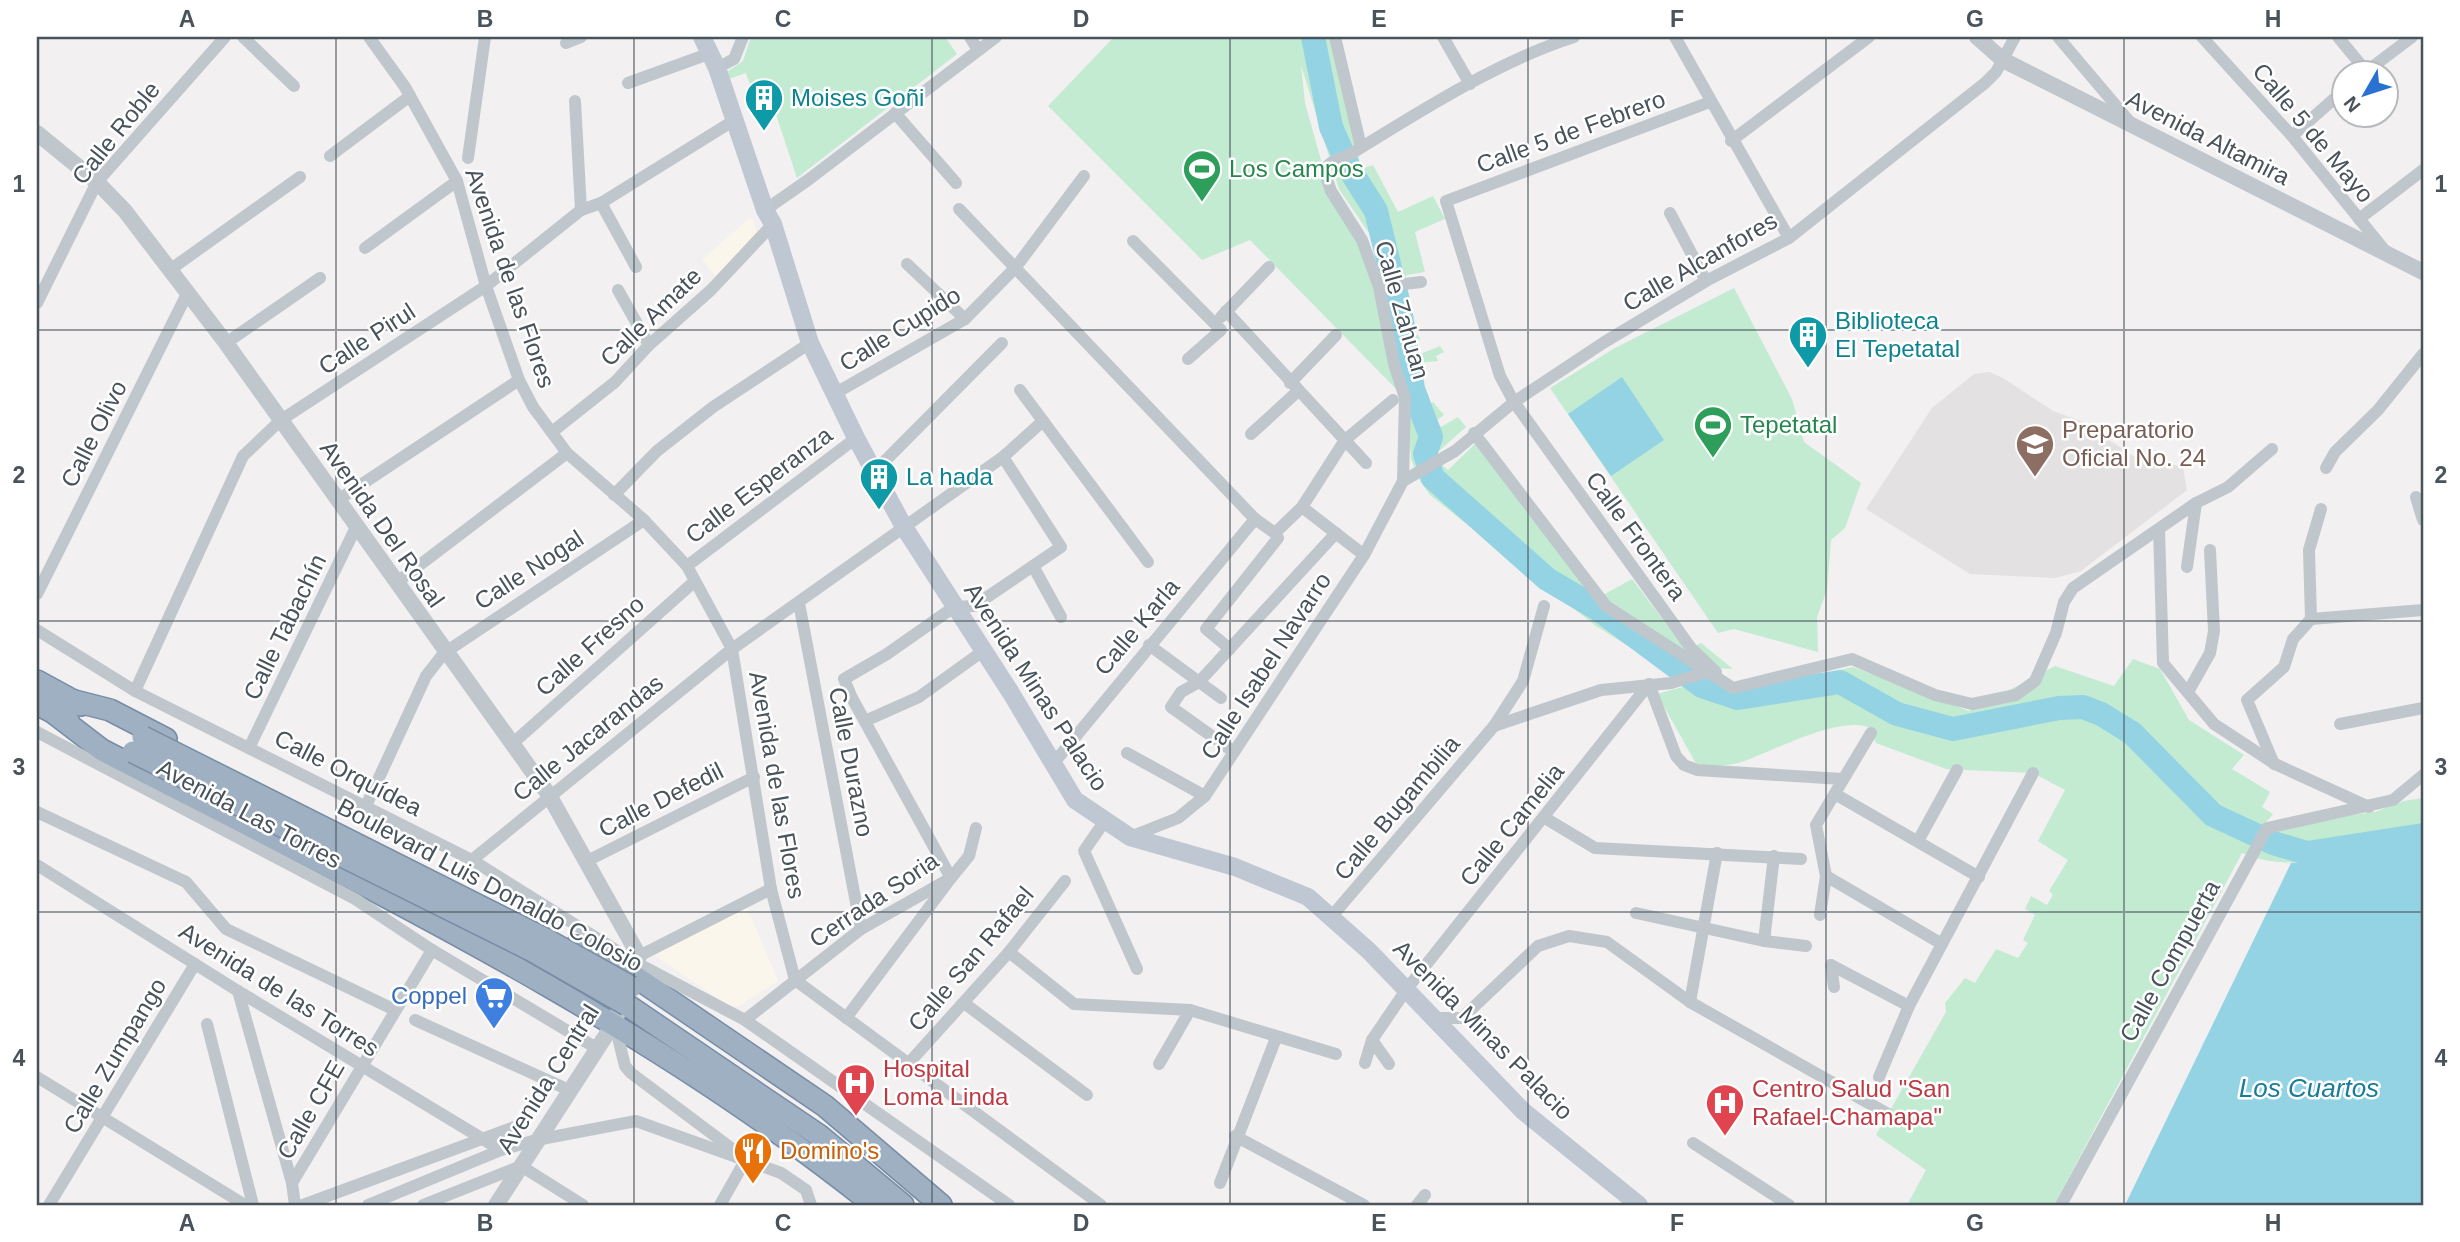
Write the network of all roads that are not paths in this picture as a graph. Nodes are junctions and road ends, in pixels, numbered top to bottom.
1 (225, 37) edge
2 (243, 37) edge
3 (369, 37) edge
4 (485, 37) edge
5 (581, 37) edge
6 (702, 37) edge
7 (743, 37) edge
8 (970, 37) edge
9 (996, 37) edge
10 (1335, 37) edge
11 (1443, 37) edge
12 (1574, 37) edge
13 (1869, 37) edge
14 (1978, 37) edge
15 (2015, 37) edge
16 (2058, 37) edge
17 (2202, 37) edge
18 (2338, 37) edge
19 (2412, 37) edge
20 (1680, 39) edge
21 (566, 43) dead end
22 (978, 50) junction
23 (2003, 60) junction
24 (2356, 60) edge
25 (2381, 60) edge
26 (714, 61) junction
27 (628, 83) dead end
28 (1470, 83) junction
29 (294, 86) dead end
30 (410, 96) junction
31 (575, 101) dead end
32 (1710, 102) junction
33 (2330, 102) edge
34 (895, 113) junction
35 (733, 121) junction
36 (2132, 124) junction
37 (37, 133) edge
38 (2292, 136) junction
39 (1731, 141) junction
40 (1357, 150) junction
41 (330, 156) dead end
42 (468, 158) dead end
43 (2423, 170) edge
44 (1084, 176) dead end
45 (300, 177) dead end
46 (457, 181) junction
47 (97, 182) junction
48 (956, 183) dead end
49 (1446, 201) joint
50 (601, 203) junction
51 (959, 209) dead end
52 (581, 210) junction
53 (1670, 213) dead end
54 (769, 217) junction
55 (2359, 219) junction
56 (1789, 238) junction
57 (1133, 242) dead end
58 (365, 248) dead end
59 (2391, 258) junction
60 (907, 264) dead end
61 (636, 267) dead end
62 (1016, 267) junction
63 (1269, 267) dead end
64 (171, 269) junction
65 (2423, 272) edge
66 (320, 278) dead end
67 (1706, 281) junction
68 (1421, 282) dead end
69 (486, 286) junction
70 (1382, 286) junction
71 (618, 290) dead end
72 (188, 292) junction
73 (37, 303) edge
74 (1226, 312) junction
75 (965, 319) junction
76 (1216, 322) junction
77 (1336, 335) dead end
78 (226, 343) junction
79 (810, 343) junction
80 (1002, 343) dead end
81 (649, 345) junction
82 (2423, 354) edge
83 (1188, 359) dead end
84 (519, 380) junction
85 (1294, 387) junction
86 (1020, 390) dead end
87 (834, 394) junction
88 (1393, 400) dead end
89 (1514, 402) junction
90 (281, 420) junction
91 (1043, 421) junction
92 (552, 432) junction
93 (1474, 433) junction
94 (1251, 434) dead end
95 (856, 438) junction
96 (1345, 440) junction
97 (2272, 449) dead end
98 (567, 453) junction
99 (1003, 457) junction
100 (1366, 463) dead end
101 (2326, 468) dead end
102 (875, 471) junction
103 (1408, 478) junction
104 (614, 495) junction
105 (2416, 497) dead end
106 (338, 500) junction
107 (2196, 503) junction
108 (1302, 507) junction
109 (2321, 509) dead end
110 (1255, 519) junction
111 (644, 520) junction
112 (2423, 520) edge
113 (357, 525) junction
114 (904, 527) junction
115 (2159, 530) junction
116 (1275, 533) junction
117 (1336, 533) junction
118 (2210, 550) dead end
119 (1364, 555) junction
120 (1148, 562) dead end
121 (687, 566) junction
122 (1033, 566) junction
123 (2187, 567) dead end
124 (695, 581) junction
125 (396, 583) junction
126 (37, 594) edge
127 (799, 603) junction
128 (1544, 606) dead end
129 (954, 607) junction
130 (2423, 610) edge
131 (1061, 617) dead end
132 (2311, 619) junction
133 (37, 630) edge
134 (1149, 645) junction
135 (732, 649) junction
136 (1230, 649) junction
137 (983, 651) junction
138 (444, 653) junction
139 (1707, 672) junction
140 (37, 681) edge
141 (1199, 682) junction
142 (1649, 684) junction
143 (1733, 688) junction
144 (135, 691) junction
145 (2188, 692) junction
146 (1221, 698) dead end
147 (54, 706) edge
148 (2423, 708) edge
149 (865, 721) junction
150 (2340, 724) dead end
151 (1494, 726) junction
152 (37, 732) edge
153 (1871, 733) dead end
154 (512, 744) junction
155 (250, 746) junction
156 (1234, 752) junction
157 (1127, 753) dead end
158 (1053, 764) junction
159 (2275, 765) junction
160 (1957, 770) dead end
161 (2033, 773) dead end
162 (2423, 775) edge
163 (754, 777) junction
164 (1843, 779) junction
165 (1835, 794) junction
166 (549, 795) junction
167 (1205, 796) junction
168 (2369, 807) junction
169 (365, 808) junction
170 (37, 812) edge
171 (1545, 818) junction
172 (1104, 822) junction
173 (976, 828) dead end
174 (1130, 837) junction
175 (1917, 841) junction
176 (1717, 853) junction
177 (1774, 856) junction
178 (1801, 859) dead end
179 (472, 860) junction
180 (587, 861) junction
181 (37, 864) edge
182 (1826, 876) junction
183 (1979, 877) junction
184 (951, 878) junction
185 (1065, 881) dead end
186 (771, 889) junction
187 (1636, 913) dead end
188 (1820, 915) dead end
189 (1332, 916) junction
190 (1704, 927) junction
191 (860, 929) junction
192 (1764, 941) junction
193 (1942, 944) junction
194 (1806, 946) dead end
195 (432, 950) junction
196 (1009, 952) junction
197 (195, 964) junction
198 (635, 964) junction
199 (1137, 969) dead end
200 (795, 980) junction
201 (1834, 987) dead end
202 (1406, 990) junction
203 (238, 991) junction
204 (1690, 1002) junction
205 (964, 1003) junction
206 (1909, 1006) junction
207 (396, 1010) junction
208 (1190, 1010) junction
209 (846, 1018) junction
210 (1434, 1018) junction
211 (415, 1020) dead end
212 (745, 1020) junction
213 (614, 1023) junction
214 (206, 1024) dead end
215 (1276, 1038) junction
216 (1372, 1040) junction
217 (598, 1049) junction
218 (1336, 1054) dead end
219 (1366, 1063) dead end
220 (908, 1064) junction
221 (1159, 1064) dead end
222 (1389, 1064) dead end
223 (361, 1066) junction
224 (37, 1077) edge
225 (1879, 1077) dead end
226 (569, 1090) junction
227 (1087, 1095) dead end
228 (1888, 1114) dead end
229 (103, 1117) junction
230 (525, 1123) dead end
231 (1235, 1136) junction
232 (481, 1139) junction
233 (536, 1140) junction
234 (1693, 1143) dead end
235 (501, 1150) junction
236 (746, 1159) junction
237 (521, 1166) junction
238 (292, 1183) junction
239 (1220, 1183) dead end
240 (49, 1205) edge
241 (245, 1205) edge
242 (253, 1205) edge
243 (295, 1205) edge
244 (303, 1205) edge
245 (368, 1205) edge
246 (423, 1205) edge
247 (496, 1205) edge
248 (583, 1205) edge
249 (720, 1205) edge
250 (811, 1205) edge
251 (874, 1205) edge
252 (924, 1205) edge
253 (1009, 1205) edge
254 (1101, 1205) edge
255 (1364, 1205) edge
256 (1639, 1205) edge
257 (1789, 1205) edge
258 (2062, 1205) edge

1 - 47 street, Calle Roble
2 - 29 street
3 - 30 street, Avenida de las Flores
4 - 42 street
5 - 21 street
6 - 26 main road, Avenida Minas Palacio
7 - 26 street
8 - 22 street
9 - 22 street, Calle Amate
10 - 40 street
11 - 28 street
12 - 28 street
13 - 39 street
14 - 23 street, Avenida Altamira
15 - 23 street
16 - 36 street
17 - 38 street, Calle 5 de Mayo
18 - 24 street
19 - 25 street
20 - 32 street
22 - 34 street, Calle Amate
23 - 36 street, Avenida Altamira
23 - 56 street, Calle Alcanfores
26 - 27 street
26 - 35 main road, Avenida Minas Palacio
28 - 40 street
30 - 41 street
30 - 46 street, Avenida de las Flores
31 - 52 street
32 - 39 street
32 - 49 street, Calle 5 de Febrero
33 - 38 street
34 - 48 street
34 - 54 street, Calle Amate
35 - 50 street, Calle Pirul
35 - 54 main road, Avenida Minas Palacio
36 - 59 street, Avenida Altamira
37 - 47 street, Avenida Del Rosal
38 - 55 street, Calle 5 de Mayo
39 - 56 street
40 - 70 street, Calle Zahuan
43 - 55 street
44 - 62 street, Calle Cupido
45 - 64 street
46 - 58 street
46 - 69 street, Avenida de las Flores
47 - 64 street, Avenida Del Rosal
47 - 73 street, Calle Roble
49 - 89 street, Calle Frontera
50 - 52 street, Calle Pirul
50 - 61 street
51 - 62 street
52 - 69 street, Calle Pirul
53 - 67 street
54 - 79 main road, Avenida Minas Palacio
54 - 81 street, Calle Amate
55 - 59 street, Calle 5 de Mayo
56 - 67 street, Calle Alcanfores
57 - 76 street
59 - 65 street, Avenida Altamira
60 - 75 street
62 - 75 street, Calle Cupido
62 - 110 street
63 - 74 street
64 - 72 street, Avenida Del Rosal
66 - 78 street
67 - 89 street, Calle Alcanfores
68 - 70 street
69 - 84 street, Avenida de las Flores
69 - 90 street, Calle Pirul
70 - 103 street, Calle Zahuan
71 - 81 street
72 - 78 street, Avenida Del Rosal
72 - 126 street, Calle Olivo
74 - 76 street
74 - 85 street
75 - 87 street, Calle Cupido
76 - 83 street
77 - 85 street
78 - 90 street, Avenida Del Rosal
79 - 87 main road, Avenida Minas Palacio
79 - 104 street
80 - 102 street
81 - 92 street, Calle Amate
82 - 101 street
84 - 92 street, Avenida de las Flores
84 - 106 street
85 - 94 street
85 - 96 street
86 - 91 street
87 - 95 main road, Avenida Minas Palacio
88 - 96 street
89 - 93 street, Calle Alcanfores
89 - 143 street, Calle Frontera
90 - 106 street, Avenida Del Rosal
90 - 144 street, Calle Pirul
91 - 99 street, Calle Jacarandas
91 - 120 street
92 - 98 street, Avenida de las Flores
93 - 103 street, Calle Alcanfores
93 - 139 street
95 - 102 main road, Avenida Minas Palacio
95 - 121 street, Calle Esperanza
96 - 100 street
96 - 108 street
97 - 107 street
98 - 104 street, Avenida de las Flores
98 - 125 street
99 - 114 street, Calle Jacarandas
99 - 122 street
102 - 114 main road, Avenida Minas Palacio
103 - 119 street, Calle Isabel Navarro
104 - 111 street, Avenida de las Flores
105 - 112 street
106 - 113 street, Avenida Del Rosal
107 - 115 street
107 - 123 street
108 - 116 street
108 - 117 street
109 - 132 street
110 - 116 street
110 - 134 street, Calle Karla
111 - 121 street, Avenida de las Flores
111 - 138 street, Calle Nogal
113 - 125 street, Avenida Del Rosal
113 - 155 street, Calle Tabachín
114 - 127 street, Calle Jacarandas
114 - 129 main road, Avenida Minas Palacio
115 - 143 street
115 - 145 street
116 - 136 street
117 - 119 street
117 - 136 street
118 - 145 street
119 - 156 street, Calle Isabel Navarro
121 - 124 street, Avenida de las Flores
122 - 129 street
122 - 131 street
124 - 135 street, Avenida de las Flores
124 - 154 street, Calle Fresno
125 - 138 street, Avenida Del Rosal
127 - 135 street, Calle Jacarandas
127 - 191 street, Calle Durazno
128 - 151 street, Calle Bugambilia
129 - 137 main road, Avenida Minas Palacio
129 - 149 street
130 - 132 street
132 - 159 street
133 - 144 street, Calle Orquídea
134 - 141 street
134 - 158 street, Calle Karla
135 - 163 street, Avenida de las Flores
135 - 166 street, Calle Jacarandas
136 - 141 street
137 - 149 street
137 - 158 main road, Avenida Minas Palacio
138 - 154 street, Avenida Del Rosal
138 - 169 street, Calle Nogal
139 - 142 street
139 - 143 street
140 - 147 highway
141 - 146 street
141 - 156 street
142 - 151 street, Calle Bugambilia
142 - 164 street
142 - 171 street, Calle Camelia
144 - 155 street, Calle Orquídea
145 - 159 street
147 - 198 highway
147 - 213 highway
147 - 252 highway, Boulevard Luis Donaldo Colosio, bridge
148 - 150 street
149 - 184 street
151 - 189 street, Calle Bugambilia
152 - 195 street, Avenida Las Torres
153 - 164 street
154 - 166 street, Avenida Del Rosal
155 - 169 street, Calle Orquídea
156 - 167 street, Calle Isabel Navarro
157 - 167 street
158 - 172 main road, Avenida Minas Palacio
159 - 168 street
160 - 175 street
161 - 183 street
162 - 168 street, Calle Compuerta
163 - 180 street, Calle Defedil
163 - 186 street, Avenida de las Flores
164 - 165 street
165 - 175 street
165 - 182 street
166 - 179 street, Calle Jacarandas
166 - 180 street, Avenida Del Rosal
167 - 174 street, Calle Isabel Navarro
168 - 258 street, Calle Compuerta
169 - 179 street, Calle Orquídea
170 - 207 street
171 - 176 street
171 - 202 street, Calle Camelia
172 - 174 main road, Avenida Minas Palacio
172 - 199 street
173 - 184 street, Cerrada Soria
174 - 189 main road, Avenida Minas Palacio
175 - 183 street
176 - 177 street
176 - 190 street
177 - 178 street
177 - 192 street
179 - 198 street, Calle Orquídea
180 - 198 street, Avenida Del Rosal
181 - 197 street, Avenida de las Torres
182 - 188 street
182 - 193 street
183 - 193 street
184 - 191 street, Cerrada Soria
184 - 209 street
185 - 196 street, Calle San Rafael
186 - 198 street
186 - 200 street, Avenida de las Flores
187 - 190 street
189 - 202 main road, Avenida Minas Palacio
190 - 192 street
190 - 204 street
191 - 200 street, Cerrada Soria
192 - 194 street
193 - 206 street
195 - 207 street, Calle CFE
195 - 217 street, Avenida Las Torres
196 - 205 street, Calle San Rafael
196 - 208 street
197 - 203 street, Avenida de las Torres
197 - 229 street, Calle Zumpango
198 - 212 street
198 - 213 street, Avenida Central
198 - 252 highway
200 - 209 street
200 - 212 street, Cerrada Soria
201 - 206 street
202 - 210 main road, Avenida Minas Palacio
202 - 216 street, Calle Camelia
203 - 223 street, Avenida de las Torres
203 - 238 street
204 - 210 street
204 - 228 street
205 - 220 street, Calle San Rafael
205 - 227 street
206 - 225 street
207 - 223 street, Calle CFE
208 - 215 street
208 - 221 street
209 - 220 street
210 - 256 main road, Avenida Minas Palacio
211 - 226 street
212 - 253 street
213 - 217 street, Avenida Central
213 - 236 street
213 - 251 highway
214 - 242 street
215 - 218 street
215 - 231 street
216 - 219 street, Calle Camelia
216 - 222 street
217 - 226 street, Avenida Central
220 - 254 street
223 - 232 street, Avenida de las Torres
223 - 238 street, Calle CFE
224 - 229 street
226 - 233 street, Avenida Central
229 - 240 street, Calle Zumpango
229 - 241 street
230 - 232 street
231 - 239 street
231 - 255 street
232 - 235 street, Avenida de las Torres
232 - 244 street
233 - 235 street
233 - 236 street
233 - 237 street, Avenida Central
234 - 257 street
235 - 245 street
236 - 249 street
236 - 250 street
237 - 246 street
237 - 247 street, Avenida Central
237 - 248 street
238 - 243 street

